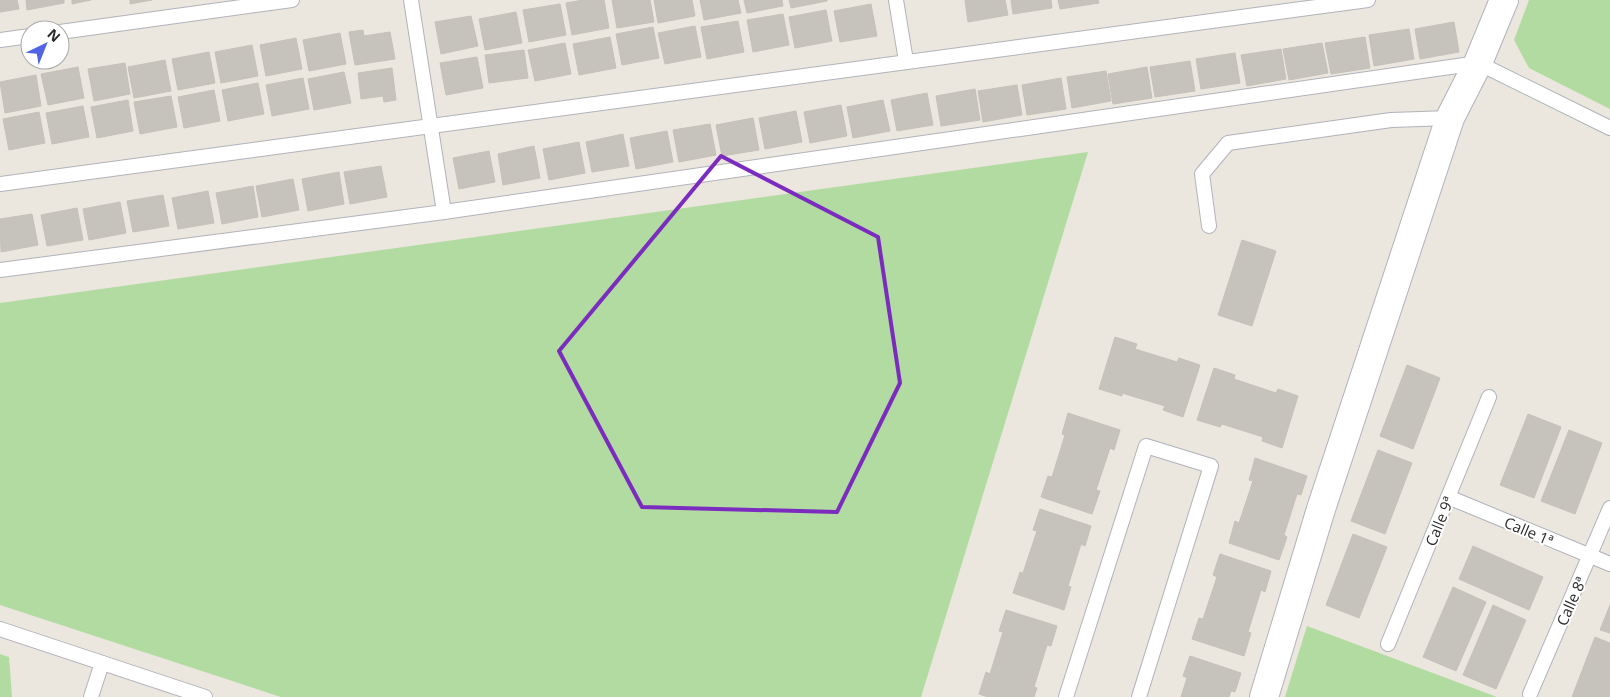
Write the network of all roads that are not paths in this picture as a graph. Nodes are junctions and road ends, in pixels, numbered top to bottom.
1 (292, 0) edge
2 (411, 0) edge
3 (896, 0) edge
4 (1368, 0) edge
5 (1504, 0) edge
6 (200, 6) edge
7 (70, 30) edge
8 (20, 37) edge
9 (0, 40) edge
10 (906, 61) junction
11 (1478, 64) junction
12 (1450, 118) junction
13 (432, 126) junction
14 (1610, 128) edge
15 (0, 184) edge
16 (444, 212) junction
17 (1209, 226) dead end
18 (0, 270) edge
19 (1489, 397) dead end
20 (1448, 497) junction
21 (1610, 508) edge
22 (1590, 556) junction
23 (1610, 564) edge
24 (0, 629) edge
25 (1388, 644) dead end
26 (102, 663) junction
27 (1530, 694) dead end
28 (91, 697) edge
29 (205, 697) edge
30 (1066, 697) edge
31 (1138, 697) edge
32 (1264, 697) edge

1 - 6 lane
2 - 13 lane
3 - 10 lane
4 - 10 lane
5 - 11 street
6 - 7 lane
8 - 9 lane
10 - 13 lane
11 - 12 street
11 - 14 lane
11 - 16 lane
12 - 17 lane
12 - 32 street
13 - 15 lane
13 - 16 lane
16 - 18 lane
19 - 20 lane, Calle 9ª
20 - 22 lane, Calle 1ª
20 - 25 lane, Calle 9ª
21 - 22 lane, Calle 8ª
22 - 23 lane, Calle 1ª
22 - 27 lane, Calle 8ª
24 - 26 lane
26 - 28 lane
26 - 29 lane
30 - 31 lane

